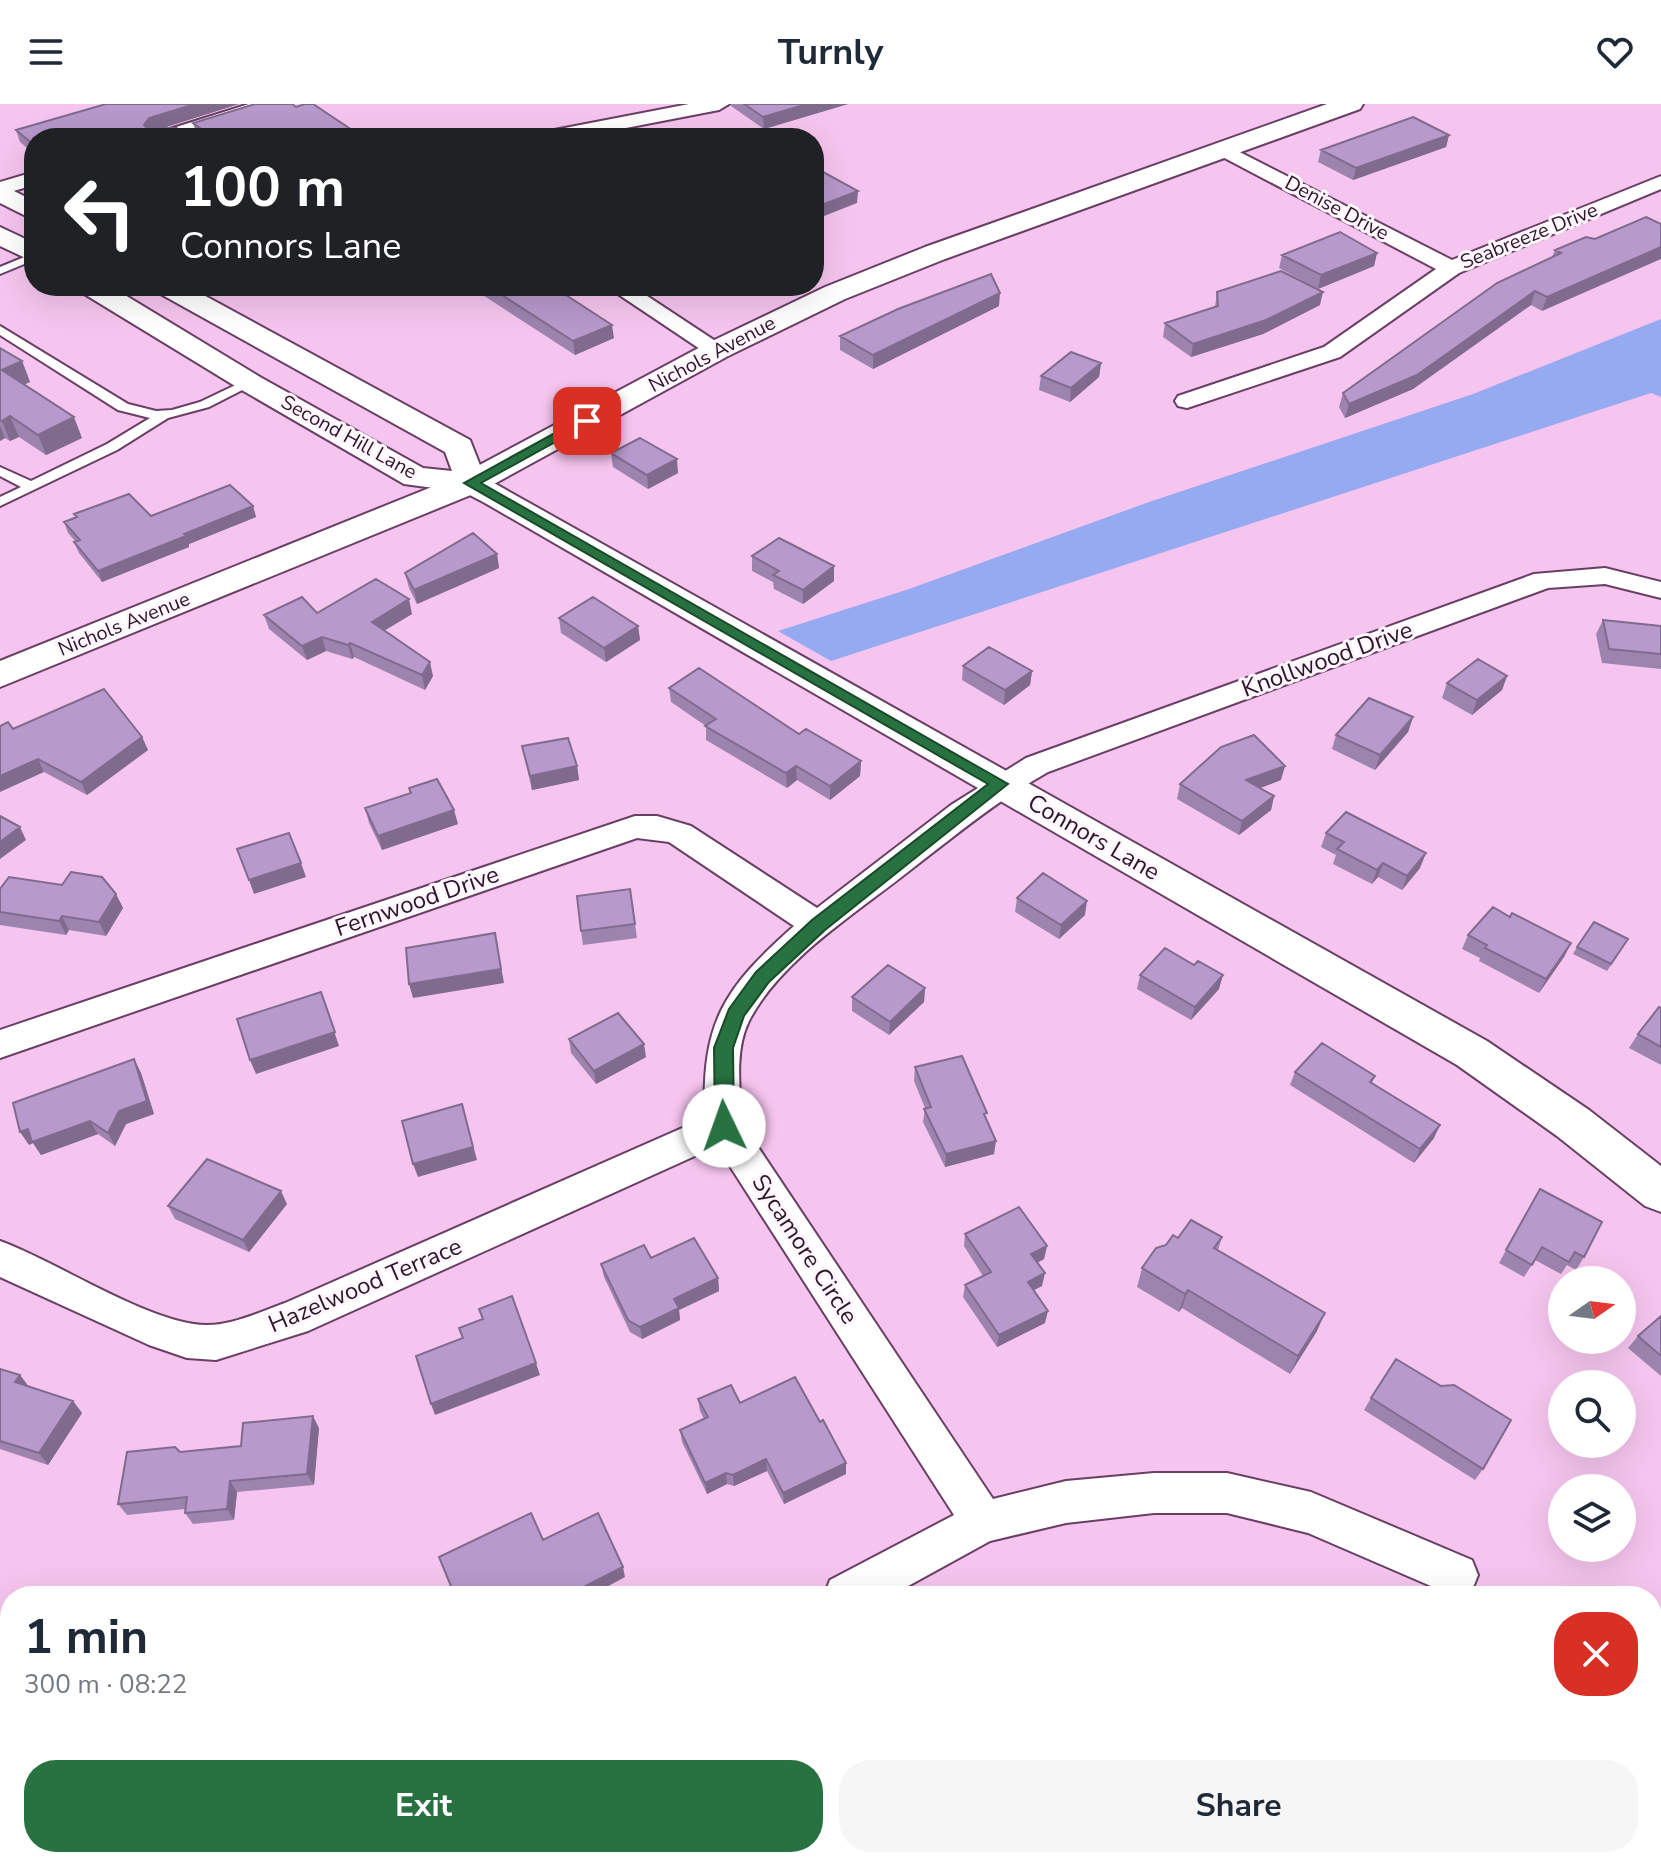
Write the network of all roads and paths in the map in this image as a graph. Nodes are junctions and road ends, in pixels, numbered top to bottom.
1 (269, 104) edge
2 (719, 104) edge
3 (1351, 104) edge
4 (670, 109) edge
5 (193, 128) edge
6 (587, 128) edge
7 (1222, 149) junction
8 (24, 182) edge
9 (1661, 182) edge
10 (0, 191) edge
11 (24, 206) edge
12 (0, 235) edge
13 (24, 249) edge
14 (24, 260) edge
15 (1451, 268) junction
16 (0, 271) edge
17 (119, 296) edge
18 (185, 296) edge
19 (633, 296) edge
20 (0, 330) edge
21 (717, 350) junction
22 (299, 360) junction
23 (250, 383) junction
24 (1187, 401) dead end
25 (165, 414) junction
26 (0, 471) edge
27 (471, 483) junction
28 (32, 487) junction
29 (0, 502) edge
30 (1661, 590) edge
31 (0, 675) edge
32 (1000, 784) junction
33 (818, 925) junction
34 (0, 1044) edge
35 (724, 1126) junction
36 (1661, 1192) edge
37 (0, 1258) edge
38 (983, 1522) junction
39 (1456, 1575) dead end
40 (865, 1586) edge

1 - 5 street
2 - 4 street
3 - 7 main road, Nichols Avenue
4 - 6 street
7 - 15 street, Denise Drive
7 - 21 main road, Nichols Avenue
8 - 10 street
9 - 15 street, Seabreeze Drive
10 - 11 street
12 - 13 street
14 - 16 lane
15 - 24 street, Seabreeze Drive
17 - 23 street, Second Hill Lane
18 - 22 street, Second Hill Lane
19 - 21 street
20 - 25 lane
21 - 27 main road, Nichols Avenue
22 - 23 street, Second Hill Lane
22 - 27 street, Second Hill Lane
23 - 25 lane
23 - 27 street, Second Hill Lane
25 - 28 lane
26 - 28 lane
27 - 31 main road, Nichols Avenue
27 - 32 street, Connors Lane
28 - 29 lane
30 - 32 street, Knollwood Drive
32 - 33 street
32 - 36 street, Connors Lane
33 - 34 street, Fernwood Drive
33 - 35 street
35 - 37 street, Hazelwood Terrace
35 - 38 street, Sycamore Circle
38 - 39 street
38 - 40 street

